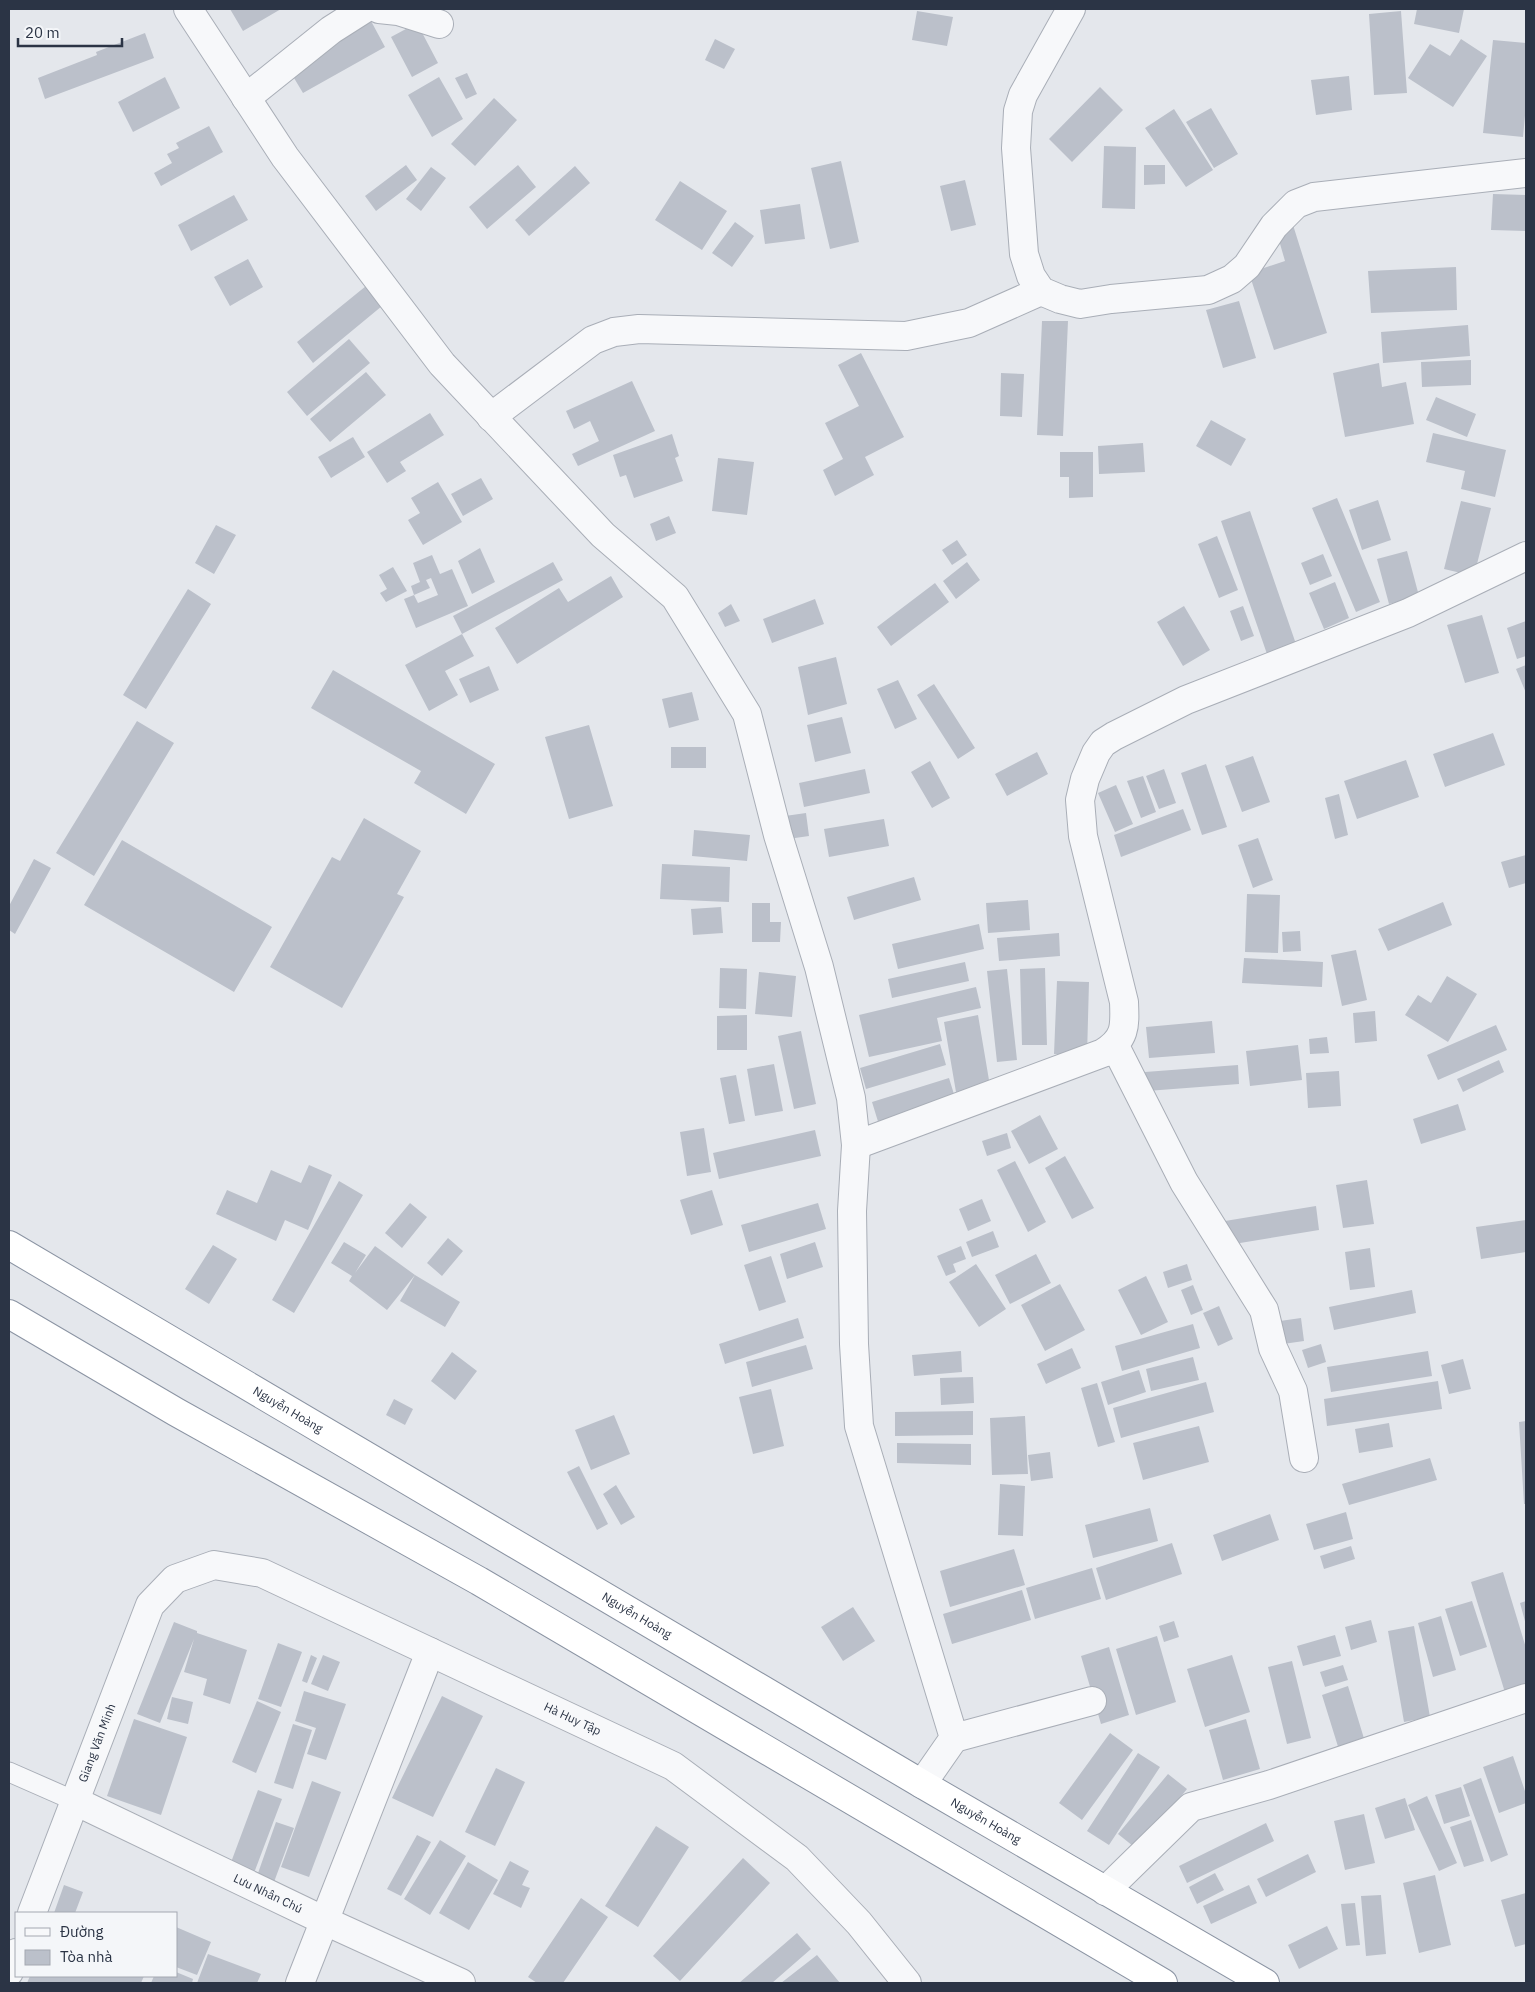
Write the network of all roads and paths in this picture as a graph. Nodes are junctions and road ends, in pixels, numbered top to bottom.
1 (188, 9) edge
2 (364, 9) edge
3 (379, 9) edge
4 (1071, 9) edge
5 (439, 24) dead end
6 (246, 98) junction
7 (1526, 173) edge
8 (1041, 291) junction
9 (492, 417) junction
10 (1526, 556) edge
11 (1115, 1046) junction
12 (856, 1145) junction
13 (9, 1245) edge
14 (9, 1314) edge
15 (1304, 1458) dead end
16 (175, 1579) joint
17 (430, 1652) junction
18 (1526, 1698) edge
19 (1092, 1701) dead end
20 (954, 1738) junction
21 (9, 1772) edge
22 (922, 1784) junction
23 (75, 1801) junction
24 (1105, 1891) junction
25 (32, 1912) edge
26 (325, 1921) junction
27 (15, 1956) edge
28 (9, 1972) edge
29 (300, 1983) edge
30 (461, 1983) edge
31 (907, 1983) edge
32 (1163, 1983) edge
33 (1264, 1983) edge

1 - 6 street
2 - 6 street
3 - 5 street
4 - 8 street
6 - 9 street
7 - 8 street
8 - 9 street
9 - 12 street
10 - 11 street
11 - 12 street
11 - 15 street
12 - 20 street
13 - 22 highway, Nguyễn Hoàng
14 - 32 highway
16 - 17 street, Hà Huy Tập
16 - 23 street, Giang Văn Minh
17 - 26 street
17 - 31 street, Hà Huy Tập
18 - 24 street
19 - 20 street
20 - 22 street
21 - 23 lane
22 - 24 highway, Nguyễn Hoàng
23 - 25 street, Giang Văn Minh
23 - 26 street, Lưu Nhân Chú
24 - 33 highway, Nguyễn Hoàng
26 - 29 street
26 - 30 street, Lưu Nhân Chú
27 - 28 street

